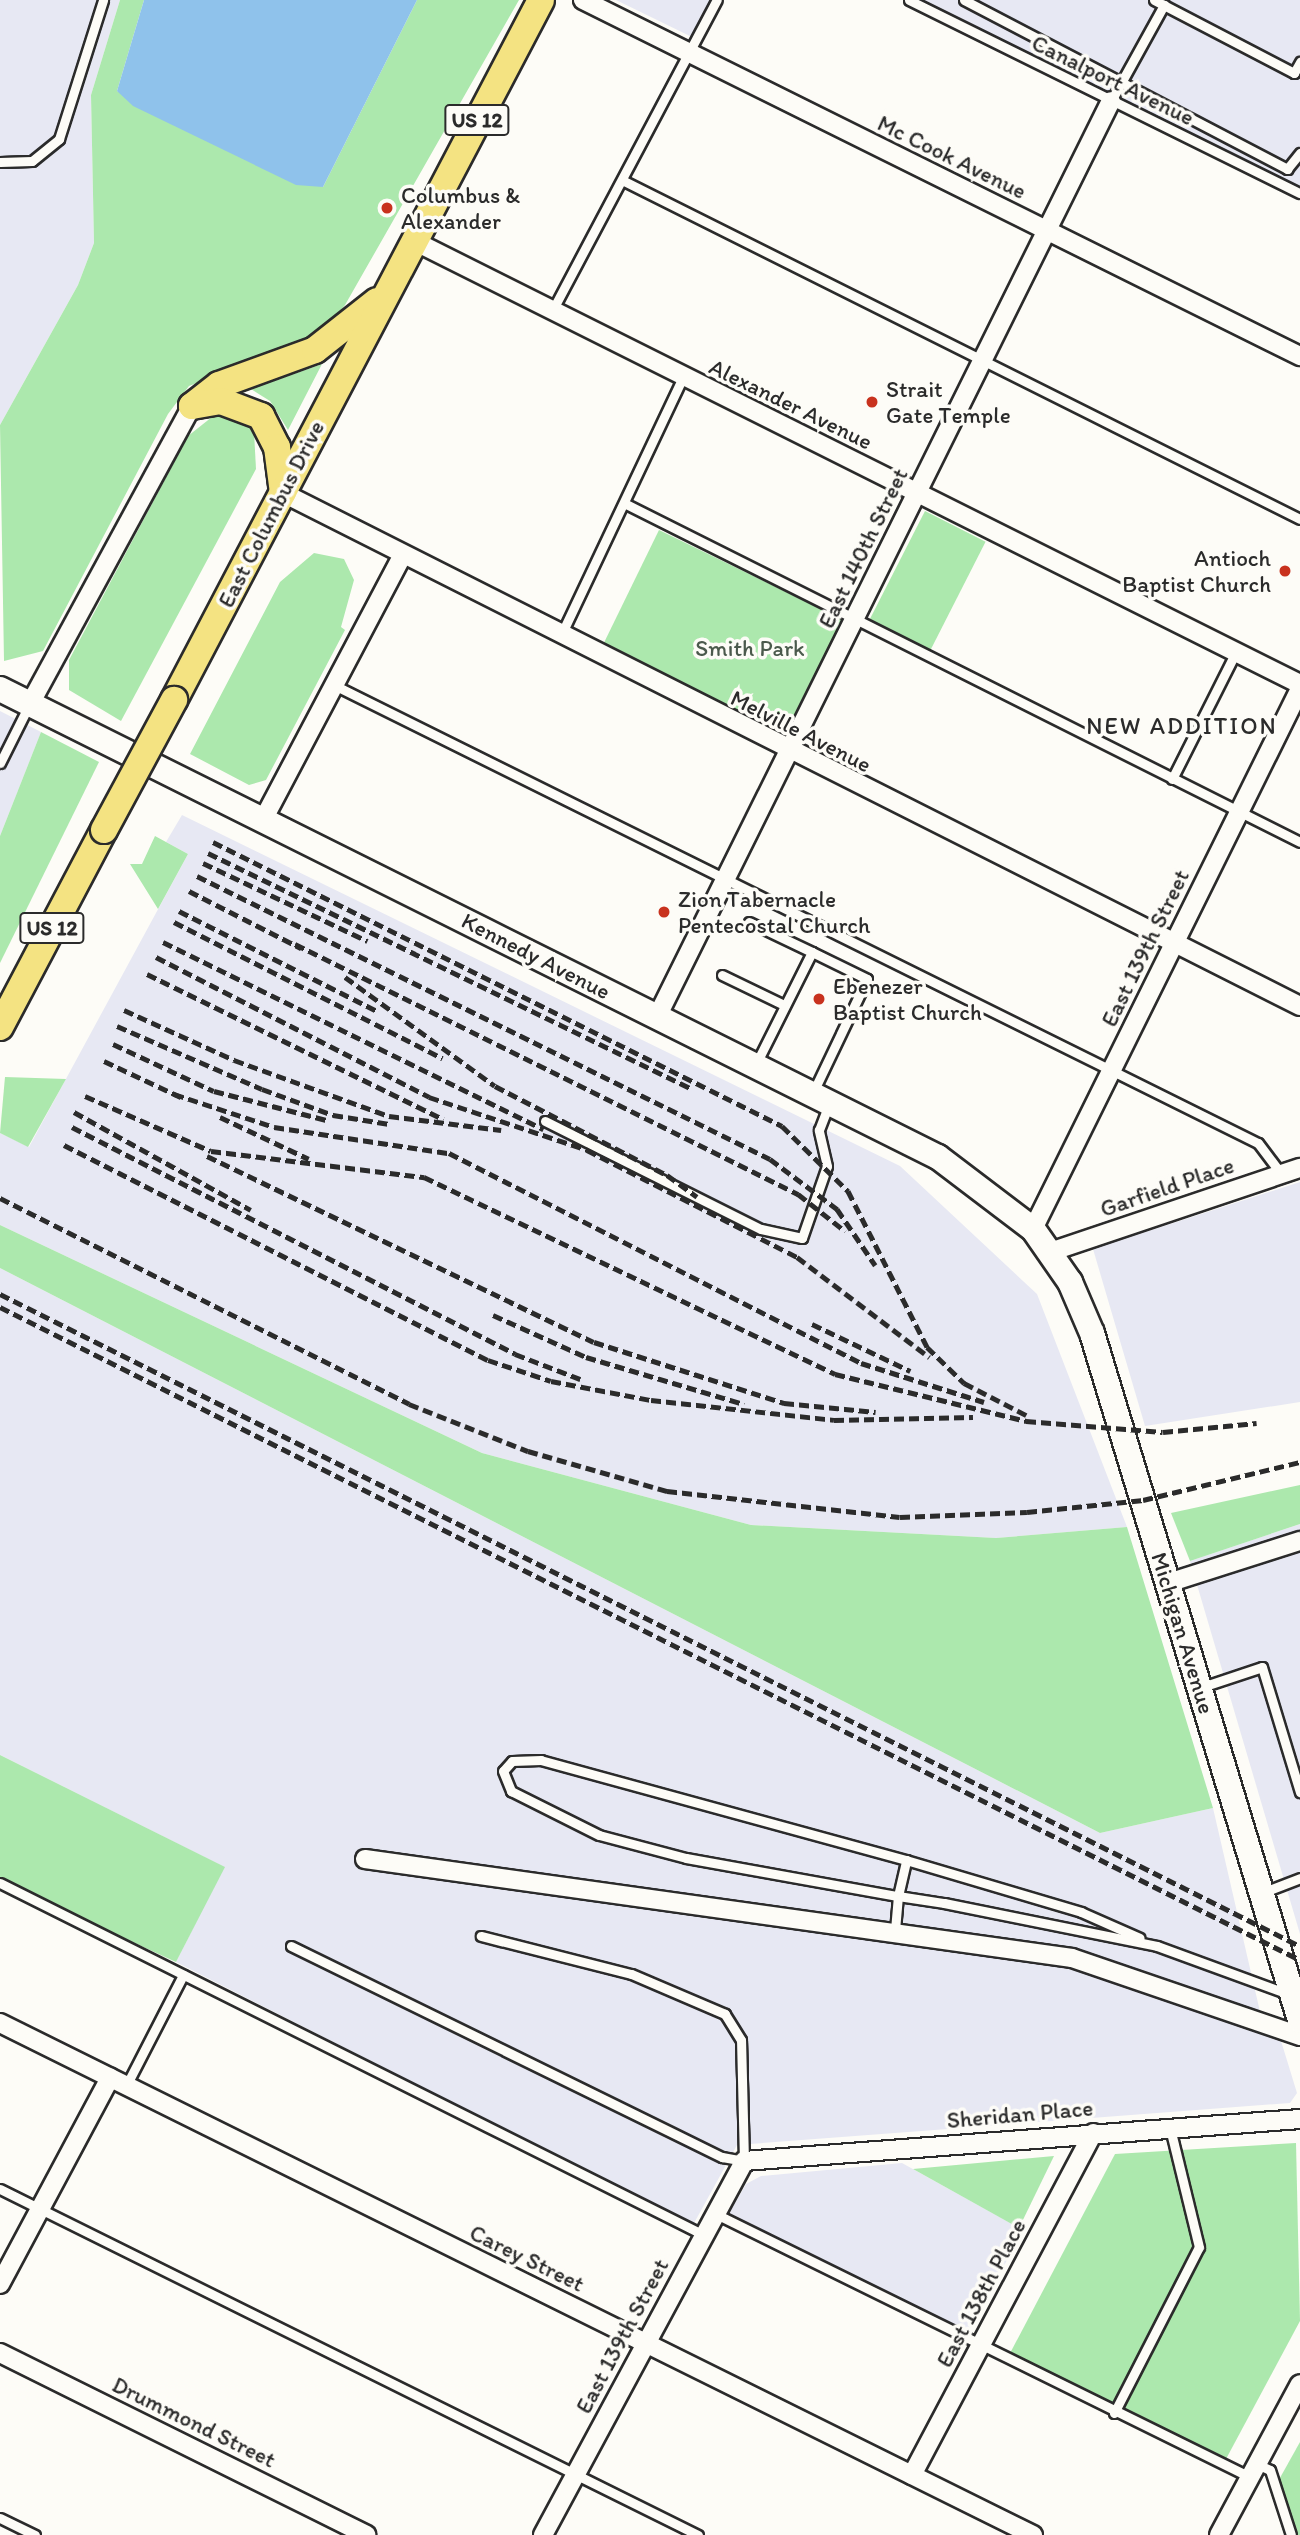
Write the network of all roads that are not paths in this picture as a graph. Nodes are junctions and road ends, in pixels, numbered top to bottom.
1 (103, 0) edge
2 (541, 0) edge
3 (583, 0) edge
4 (717, 0) edge
5 (909, 0) edge
6 (964, 0) edge
7 (1154, 0) edge
8 (1164, 5) junction
9 (689, 53) junction
10 (1300, 62) edge
11 (1297, 75) edge
12 (1123, 82) junction
13 (1111, 101) junction
14 (1300, 153) edge
15 (0, 162) edge
16 (622, 180) junction
17 (1300, 194) edge
18 (1048, 232) junction
19 (412, 240) junction
20 (384, 296) junction
21 (551, 312) junction
22 (1300, 356) edge
23 (983, 362) junction
24 (683, 377) junction
25 (192, 406) junction
26 (283, 493) junction
27 (918, 494) junction
28 (626, 504) junction
29 (1300, 519) edge
30 (401, 556) junction
31 (855, 621) junction
32 (560, 637) junction
33 (1236, 652) junction
34 (1300, 684) edge
35 (334, 685) junction
36 (0, 689) edge
37 (1300, 690) edge
38 (30, 704) junction
39 (789, 753) junction
40 (0, 763) edge
41 (1172, 779) junction
42 (1240, 812) junction
43 (263, 820) junction
44 (1300, 842) edge
45 (726, 880) junction
46 (749, 922) dead end
47 (1175, 943) junction
48 (812, 952) junction
49 (722, 975) dead end
50 (784, 1005) junction
51 (1300, 1006) edge
52 (657, 1017) junction
53 (0, 1027) edge
54 (755, 1065) junction
55 (1110, 1072) junction
56 (821, 1098) junction
57 (545, 1121) dead end
58 (1300, 1168) edge
59 (1282, 1174) junction
60 (1033, 1228) junction
61 (1051, 1252) junction
62 (1300, 1541) edge
63 (1168, 1583) junction
64 (1200, 1688) junction
65 (1300, 1792) edge
66 (365, 1858) dead end
67 (906, 1860) junction
68 (1300, 1878) edge
69 (0, 1883) edge
70 (1262, 1892) junction
71 (898, 1896) junction
72 (895, 1930) junction
73 (481, 1936) dead end
74 (1157, 1945) junction
75 (291, 1946) dead end
76 (183, 1975) junction
77 (1293, 1996) junction
78 (1300, 2021) edge
79 (0, 2023) edge
80 (1300, 2036) edge
81 (110, 2078) junction
82 (127, 2086) junction
83 (1300, 2119) edge
84 (1170, 2128) junction
85 (1093, 2133) junction
86 (744, 2161) junction
87 (0, 2189) edge
88 (40, 2209) junction
89 (716, 2214) junction
90 (704, 2235) junction
91 (0, 2284) edge
92 (645, 2344) junction
93 (981, 2347) junction
94 (0, 2353) edge
95 (1300, 2384) edge
96 (1114, 2413) junction
97 (1253, 2471) junction
98 (575, 2474) junction
99 (912, 2475) junction
100 (0, 2518) edge
101 (35, 2535) edge
102 (366, 2535) edge
103 (543, 2535) edge
104 (698, 2535) edge
105 (1033, 2535) edge
106 (1219, 2535) edge
107 (1292, 2535) edge

1 - 15 lane
2 - 19 main road, East Columbus Drive / US 12
3 - 9 street, Mc Cook Avenue
4 - 9 lane
5 - 13 lane, Canalport Avenue
6 - 12 lane
7 - 8 lane
8 - 11 lane
8 - 12 lane
9 - 16 lane
9 - 18 street, Mc Cook Avenue
10 - 11 lane
12 - 13 lane
12 - 14 lane
13 - 17 lane, Canalport Avenue
13 - 18 street, East 140th Street
16 - 21 lane
16 - 23 lane
18 - 22 street, Mc Cook Avenue
18 - 23 street, East 140th Street
19 - 20 main road, East Columbus Drive / US 12
19 - 21 street, Alexander Avenue
20 - 25 main road
20 - 26 main road, East Columbus Drive / US 12
21 - 24 street, Alexander Avenue
23 - 27 street, East 140th Street
23 - 29 lane
24 - 27 street, Alexander Avenue
24 - 28 lane
25 - 26 main road
25 - 38 street
26 - 30 street, Melville Avenue
26 - 53 main road, East Columbus Drive / US 12, bridge
27 - 31 street, East 140th Street
27 - 33 street, Alexander Avenue
28 - 31 lane
28 - 32 lane
30 - 32 street, Melville Avenue
30 - 35 street
31 - 39 street, East 140th Street
31 - 41 lane
32 - 39 street, Melville Avenue
33 - 34 street, Alexander Avenue
33 - 41 lane
35 - 43 street
35 - 45 lane
36 - 38 main road, Kennedy Avenue
37 - 42 street, East 139th Street
38 - 40 lane
38 - 43 main road, Kennedy Avenue
39 - 45 street, East 140th Street
39 - 47 street, Melville Avenue
41 - 42 lane
42 - 44 lane
42 - 47 street, East 139th Street
43 - 52 main road, Kennedy Avenue
45 - 52 street, East 140th Street
45 - 55 lane
46 - 48 lane
47 - 51 street, Melville Avenue
47 - 55 street, East 139th Street
48 - 50 lane
48 - 56 lane
49 - 50 lane
50 - 54 lane
52 - 54 main road, Kennedy Avenue
54 - 56 main road, Kennedy Avenue
55 - 59 lane
55 - 60 street, East 139th Street
56 - 57 lane
56 - 60 main road, Kennedy Avenue
58 - 59 street, Garfield Place
59 - 61 street, Garfield Place
60 - 61 main road, Kennedy Avenue
61 - 63 main road, Michigan Avenue
62 - 63 street
63 - 64 main road, Michigan Avenue
64 - 65 lane
64 - 70 main road, Michigan Avenue
66 - 72 street
67 - 71 lane
67 - 71 lane
67 - 74 lane
68 - 70 lane
69 - 76 lane
70 - 77 main road, Michigan Avenue
71 - 72 lane
71 - 74 lane
72 - 80 street
73 - 86 lane
74 - 77 lane
75 - 86 lane
76 - 82 lane
76 - 90 lane
77 - 78 main road, Michigan Avenue
79 - 81 street, Carey Street
81 - 82 street, Carey Street
81 - 88 street
82 - 92 street, Carey Street
83 - 84 street, Sheridan Place
84 - 85 street, Sheridan Place
84 - 96 lane
85 - 86 street, Sheridan Place
85 - 93 street, East 138th Place
86 - 89 street, East 139th Street
87 - 88 lane
88 - 91 street
88 - 98 lane
89 - 90 street, East 139th Street
89 - 93 lane
90 - 92 street, East 139th Street
92 - 98 street, East 139th Street
92 - 99 street, Carey Street
93 - 96 lane
93 - 99 street, East 138th Place
94 - 102 street, Drummond Street
95 - 97 street
96 - 97 lane
97 - 106 street
97 - 107 lane
98 - 103 street, East 139th Street
98 - 104 lane
99 - 105 street, Carey Street
100 - 101 lane

